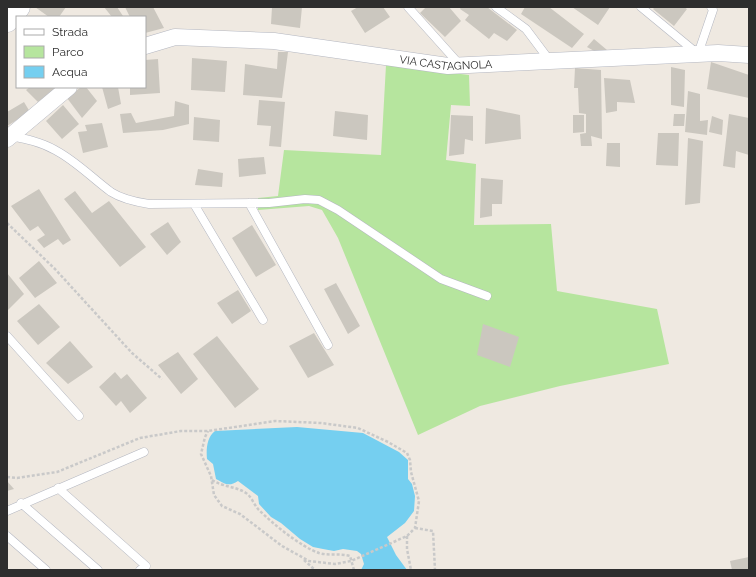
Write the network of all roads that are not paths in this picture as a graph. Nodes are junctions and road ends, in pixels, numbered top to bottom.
1 (18, 7) edge
2 (408, 7) edge
3 (496, 7) edge
4 (641, 7) edge
5 (711, 7) edge
6 (7, 21) edge
7 (146, 46) edge
8 (698, 54) junction
9 (749, 55) edge
10 (551, 62) junction
11 (460, 66) junction
12 (68, 88) edge
13 (9, 137) edge
14 (249, 203) junction
15 (194, 204) junction
16 (487, 296) dead end
17 (263, 320) dead end
18 (7, 336) edge
19 (328, 345) dead end
20 (79, 416) dead end
21 (144, 452) dead end
22 (58, 488) junction
23 (21, 503) junction
24 (7, 511) edge
25 (7, 536) edge
26 (46, 570) edge
27 (98, 570) edge
28 (140, 570) edge

1 - 6 main road
2 - 11 lane
3 - 10 lane
4 - 8 lane
5 - 8 lane
7 - 11 street, VIA CASTAGNOLA
8 - 9 street, VIA CASTAGNOLA
8 - 10 street, VIA CASTAGNOLA
10 - 11 street, VIA CASTAGNOLA
12 - 13 street
13 - 15 lane
14 - 15 lane
14 - 16 lane
14 - 19 lane
15 - 17 lane
18 - 20 lane
21 - 22 lane
22 - 23 lane
22 - 28 lane
23 - 24 lane
23 - 27 lane
25 - 26 lane

